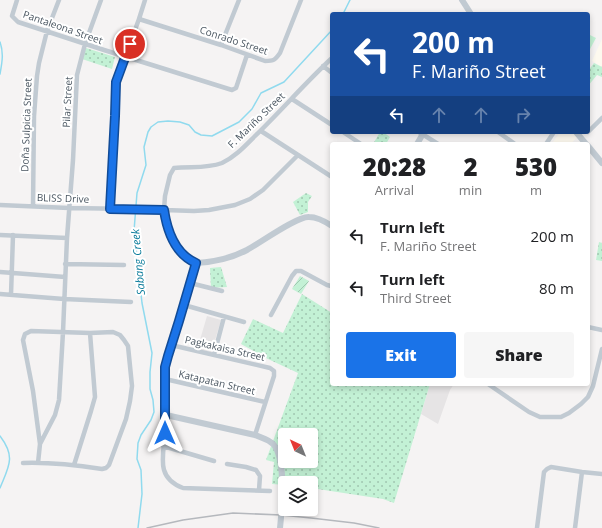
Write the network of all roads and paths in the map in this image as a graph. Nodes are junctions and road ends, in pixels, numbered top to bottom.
1 (17, 0) edge
2 (59, 0) edge
3 (101, 0) edge
4 (144, 0) edge
5 (239, 0) edge
6 (301, 0) edge
7 (462, 0) edge
8 (471, 12) edge
9 (139, 19) junction
10 (48, 31) junction
11 (85, 44) junction
12 (221, 45) junction
13 (247, 55) junction
14 (125, 57) junction
15 (330, 60) edge
16 (323, 66) junction
17 (330, 71) edge
18 (292, 99) junction
19 (602, 118) edge
20 (330, 124) edge
21 (590, 130) edge
22 (261, 131) junction
23 (346, 134) edge
24 (423, 134) edge
25 (501, 134) edge
26 (578, 134) edge
27 (586, 134) edge
28 (582, 138) junction
29 (359, 142) edge
30 (435, 142) edge
31 (512, 142) edge
32 (585, 142) edge
33 (590, 149) edge
34 (298, 155) junction
35 (602, 164) edge
36 (330, 176) edge
37 (0, 205) edge
38 (33, 206) junction
39 (69, 208) junction
40 (110, 209) junction
41 (164, 210) junction
42 (330, 225) edge
43 (0, 235) edge
44 (13, 236) junction
45 (67, 238) junction
46 (196, 263) junction
47 (65, 264) junction
48 (124, 265) dead end
49 (0, 272) edge
50 (12, 272) junction
51 (65, 277) junction
52 (190, 283) junction
53 (330, 286) edge
54 (222, 291) dead end
55 (0, 294) edge
56 (11, 295) junction
57 (64, 299) junction
58 (131, 302) dead end
59 (184, 305) junction
60 (271, 315) dead end
61 (224, 317) junction
62 (244, 322) dead end
63 (590, 327) edge
64 (602, 330) edge
65 (63, 332) junction
66 (90, 333) junction
67 (171, 345) junction
68 (602, 349) edge
69 (214, 355) junction
70 (165, 379) junction
71 (491, 386) edge
72 (266, 402) junction
73 (166, 415) junction
74 (255, 435) junction
75 (40, 444) junction
76 (163, 446) junction
77 (214, 461) dead end
78 (23, 463) dead end
79 (38, 463) junction
80 (227, 464) dead end
81 (74, 465) junction
82 (582, 472) junction
83 (602, 474) edge
84 (259, 490) junction
85 (270, 491) dead end
86 (280, 528) edge
87 (537, 528) edge
88 (575, 528) edge

1 - 10 street, Pantaleona Street
2 - 10 street, Doña Sulpicia Street
3 - 11 street, Pilar Street
4 - 9 street
5 - 12 street
6 - 13 street, Conrado Street
7 - 8 street
9 - 12 street, Conrado Street
9 - 14 street
10 - 11 street, Pantaleona Street
10 - 38 street, Doña Sulpicia Street
11 - 14 street, Pantaleona Street
11 - 39 street, Pilar Street
12 - 13 street, Conrado Street
13 - 14 street, Pantaleona Street
14 - 40 street
15 - 16 street, F. Mariño Street
16 - 17 street
16 - 18 street, F. Mariño Street
18 - 20 street
18 - 22 street, F. Mariño Street
19 - 21 street
22 - 34 street
22 - 41 street, F. Mariño Street
23 - 29 street
24 - 30 street
25 - 31 street
26 - 28 street
27 - 28 street
28 - 32 street
33 - 35 street
34 - 36 street
34 - 41 street, BLISS Drive
37 - 38 street, BLISS Drive
38 - 39 street, BLISS Drive
39 - 40 street, BLISS Drive
39 - 45 street, Pilar Street
40 - 41 street, BLISS Drive
41 - 46 street, F. Mariño Street
42 - 46 street
43 - 44 street
44 - 45 street
44 - 50 street
45 - 47 street, Pilar Street
46 - 52 street
47 - 48 street
47 - 51 street, Pilar Street
49 - 50 street
50 - 51 street
50 - 56 street
51 - 57 street, Pilar Street
52 - 54 street
52 - 59 street
53 - 60 street
55 - 56 street
56 - 57 street
57 - 58 street
57 - 65 street, Pilar Street
59 - 61 street
59 - 67 street
61 - 62 street
61 - 69 street
63 - 64 street
65 - 66 street
65 - 75 street, Pilar Street
65 - 75 street
66 - 81 street
66 - 81 street
67 - 69 street, Pagkakaisa Street
67 - 70 street
68 - 71 street
69 - 72 street, Pagkakaisa Street
70 - 72 street, Katapatan Street
70 - 73 street
72 - 74 street
73 - 74 street
73 - 76 street
74 - 86 street
75 - 79 street
76 - 77 street
76 - 84 street
78 - 79 street
79 - 81 street
80 - 84 street
82 - 83 street
82 - 87 street
82 - 88 street
84 - 85 street

